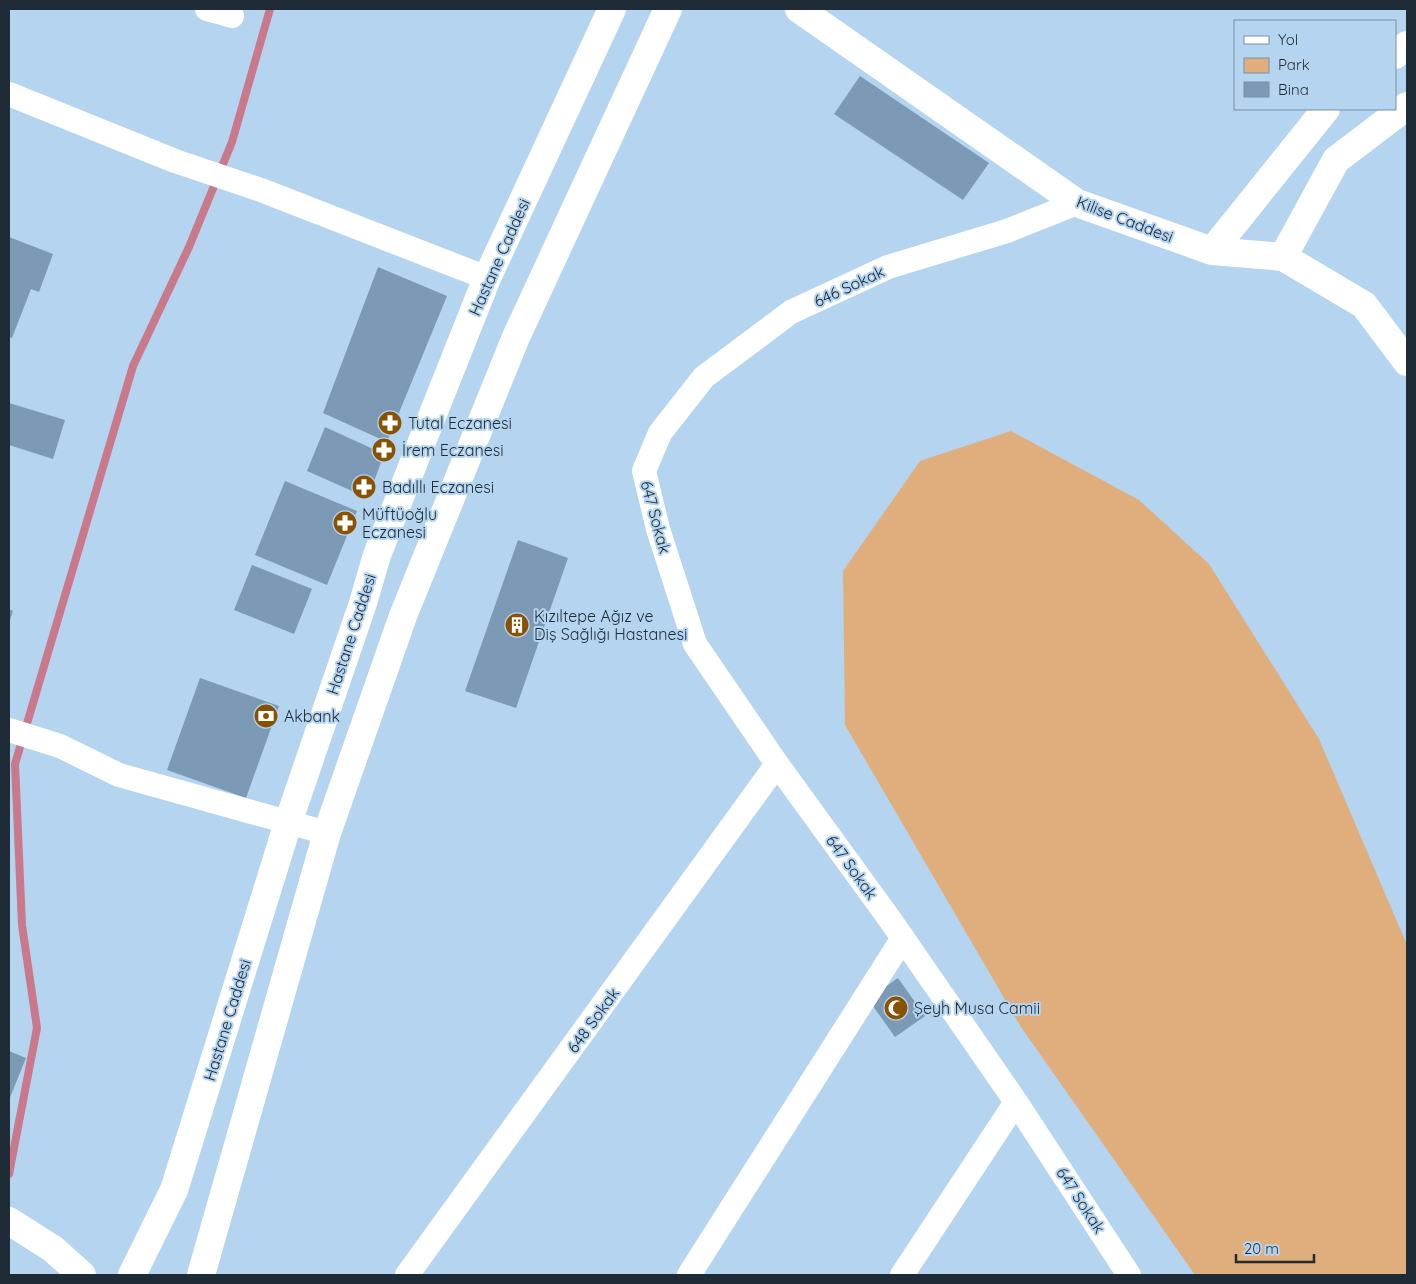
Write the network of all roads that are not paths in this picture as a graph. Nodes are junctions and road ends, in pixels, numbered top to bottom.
1 (207, 9) edge
2 (612, 9) edge
3 (668, 9) edge
4 (799, 9) edge
5 (232, 16) dead end
6 (1407, 45) edge
7 (1396, 53) edge
8 (9, 94) edge
9 (1407, 106) edge
10 (1325, 110) edge
11 (1077, 203) junction
12 (1212, 251) junction
13 (1283, 257) junction
14 (487, 278) junction
15 (1407, 362) edge
16 (660, 433) joint
17 (363, 603) junction
18 (403, 616) junction
19 (9, 730) edge
20 (777, 764) junction
21 (288, 823) junction
22 (327, 833) junction
23 (903, 938) junction
24 (1016, 1102) junction
25 (9, 1221) edge
26 (1122, 1272) edge
27 (82, 1275) edge
28 (132, 1275) edge
29 (201, 1275) edge
30 (407, 1275) edge
31 (689, 1275) edge
32 (902, 1275) edge

1 - 5 street
2 - 14 main road, Hastane Caddesi
3 - 18 main road
4 - 11 main road, Kilise Caddesi
6 - 7 main road
8 - 14 street
9 - 13 main road
10 - 12 main road
11 - 12 main road, Kilise Caddesi
11 - 16 street, 646 Sokak
12 - 13 main road, Kilise Caddesi
13 - 15 main road, Kilise Caddesi
14 - 17 main road, Hastane Caddesi
16 - 20 street, 647 Sokak
17 - 18 main road
17 - 21 main road, Hastane Caddesi
18 - 22 main road
19 - 21 street
20 - 23 street, 647 Sokak
20 - 30 street, 648 Sokak
21 - 22 street
21 - 28 main road, Hastane Caddesi
22 - 29 main road
23 - 24 street, 647 Sokak
23 - 31 street
24 - 26 street, 647 Sokak
24 - 32 street
25 - 27 main road

